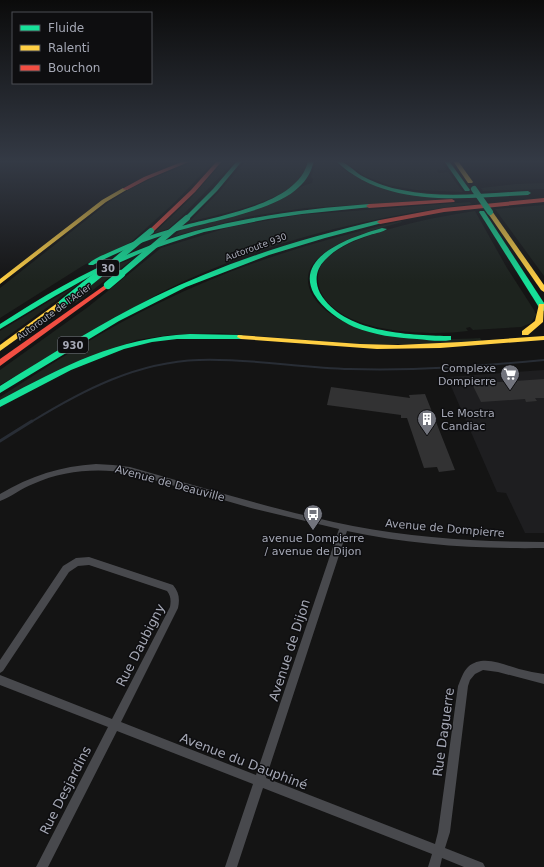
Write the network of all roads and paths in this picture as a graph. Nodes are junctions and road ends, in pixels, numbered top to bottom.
1 (105, 201) edge
2 (182, 201) edge
3 (204, 201) edge
4 (271, 201) edge
5 (437, 201) edge
6 (477, 201) edge
7 (535, 201) edge
8 (482, 210) junction
9 (0, 282) edge
10 (544, 290) edge
11 (34, 305) junction
12 (543, 307) edge
13 (0, 327) edge
14 (544, 331) edge
15 (525, 333) junction
16 (544, 338) edge
17 (0, 349) edge
18 (0, 364) edge
19 (0, 390) edge
20 (0, 404) edge
21 (0, 498) edge
22 (344, 527) junction
23 (544, 545) edge
24 (0, 668) edge
25 (544, 679) edge
26 (0, 680) edge
27 (114, 726) junction
28 (260, 782) junction
29 (438, 851) junction
30 (42, 867) edge
31 (231, 867) edge
32 (434, 867) edge
33 (479, 867) edge

1 - 9 main road
2 - 17 main road, Autoroute de l'Acier / 30, bridge
3 - 18 main road, Autoroute de l'Acier / 30, bridge
4 - 11 main road
5 - 11 main road, Autoroute 930
6 - 8 main road
7 - 8 main road, Autoroute 930 / 930
8 - 10 main road
8 - 12 main road
8 - 15 main road
8 - 19 main road, Autoroute 930 / 930
11 - 13 main road, Autoroute 930
12 - 15 main road
14 - 15 main road
16 - 20 main road
21 - 22 street, Avenue de Deauville
22 - 23 street, Avenue de Dompierre
22 - 28 street, Avenue de Dijon
24 - 27 street, Rue Daubigny
25 - 29 street, Rue Daguerre
26 - 27 street, Avenue du Dauphiné
27 - 28 street, Avenue du Dauphiné
27 - 30 street, Rue Desjardins
28 - 29 street, Avenue du Dauphiné
28 - 31 street
29 - 32 street, Rue Daguerre
29 - 33 street, Avenue du Dauphiné

